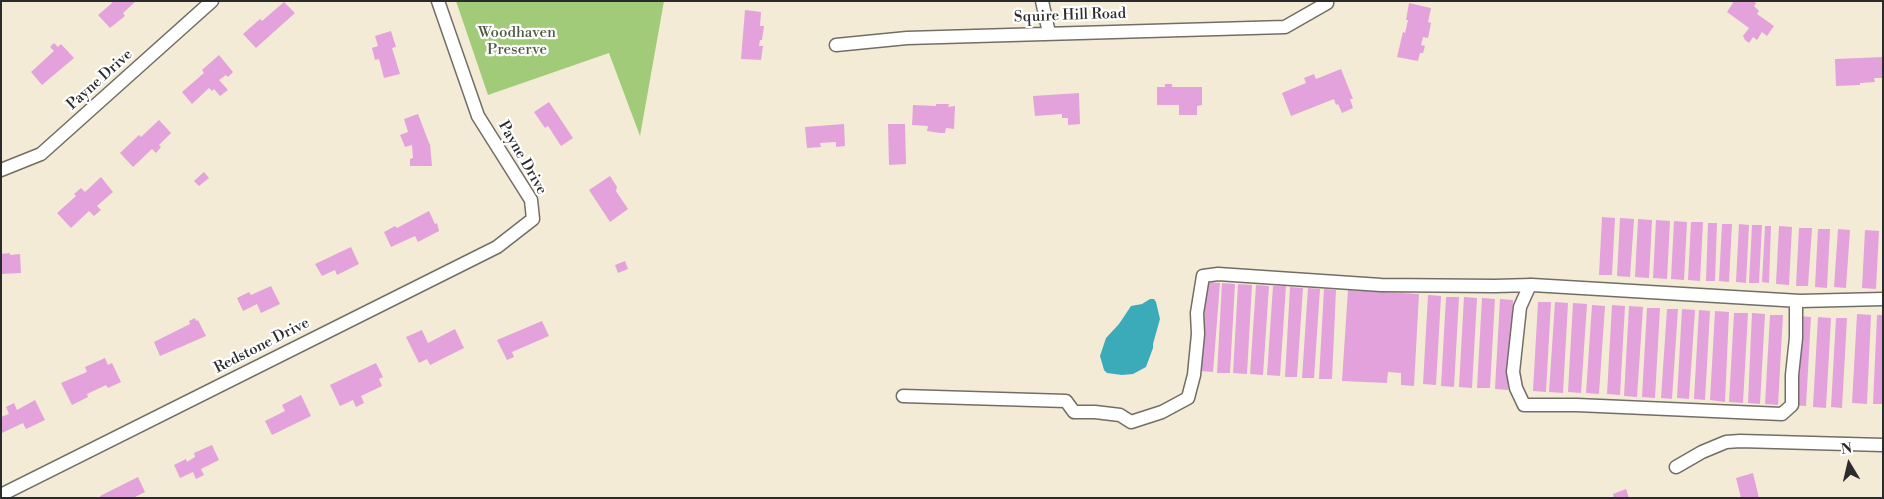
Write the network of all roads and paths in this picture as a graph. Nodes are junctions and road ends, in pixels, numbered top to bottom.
1 (212, 1) edge
2 (438, 1) edge
3 (1042, 1) edge
4 (1327, 1) edge
5 (1049, 33) junction
6 (836, 45) dead end
7 (1, 170) edge
8 (533, 219) joint
9 (1530, 285) junction
10 (1883, 299) edge
11 (1796, 301) junction
12 (904, 396) dead end
13 (1883, 445) edge
14 (1676, 467) dead end
15 (1, 495) edge

1 - 7 street, Payne Drive
2 - 8 street, Payne Drive
3 - 5 street
4 - 5 street, Squire Hill Road
5 - 6 street, Squire Hill Road
8 - 15 street, Redstone Drive
9 - 11 street
9 - 11 street
9 - 12 street
10 - 11 street
13 - 14 street

